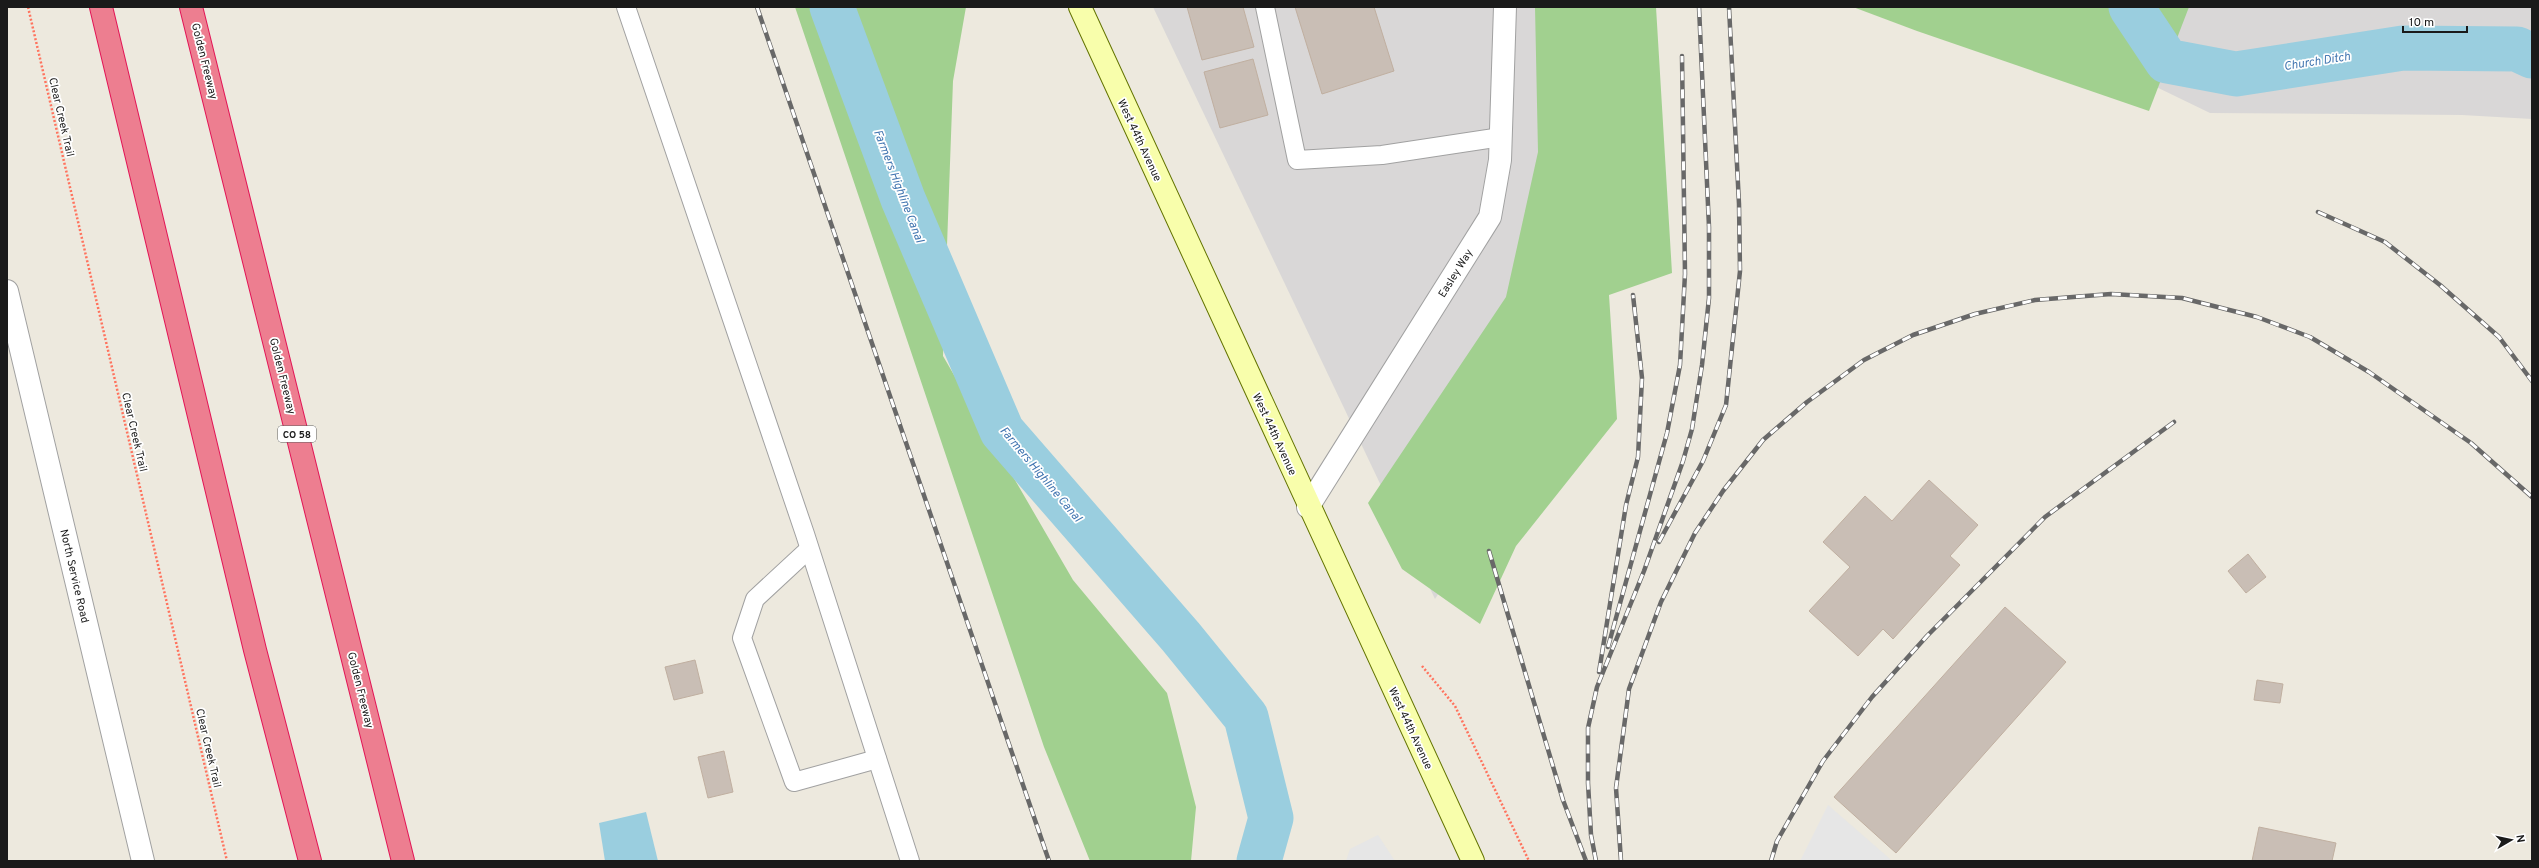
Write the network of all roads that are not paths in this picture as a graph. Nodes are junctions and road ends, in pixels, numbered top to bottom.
1 (102, 7) edge
2 (192, 7) edge
3 (626, 7) edge
4 (1080, 7) edge
5 (1266, 7) edge
6 (1505, 7) edge
7 (1501, 137) junction
8 (7, 291) edge
9 (1308, 507) junction
10 (809, 549) junction
11 (877, 759) junction
12 (143, 861) edge
13 (310, 861) edge
14 (403, 861) edge
15 (910, 861) edge
16 (1473, 861) edge

1 - 13 highway
2 - 14 highway, Golden Freeway / CO 58
3 - 10 lane
4 - 9 street, West 44th Avenue
5 - 7 lane
6 - 7 street, Easley Way
7 - 9 street, Easley Way
8 - 12 street, North Service Road
9 - 16 street, West 44th Avenue
10 - 11 lane
10 - 11 lane
11 - 15 lane

